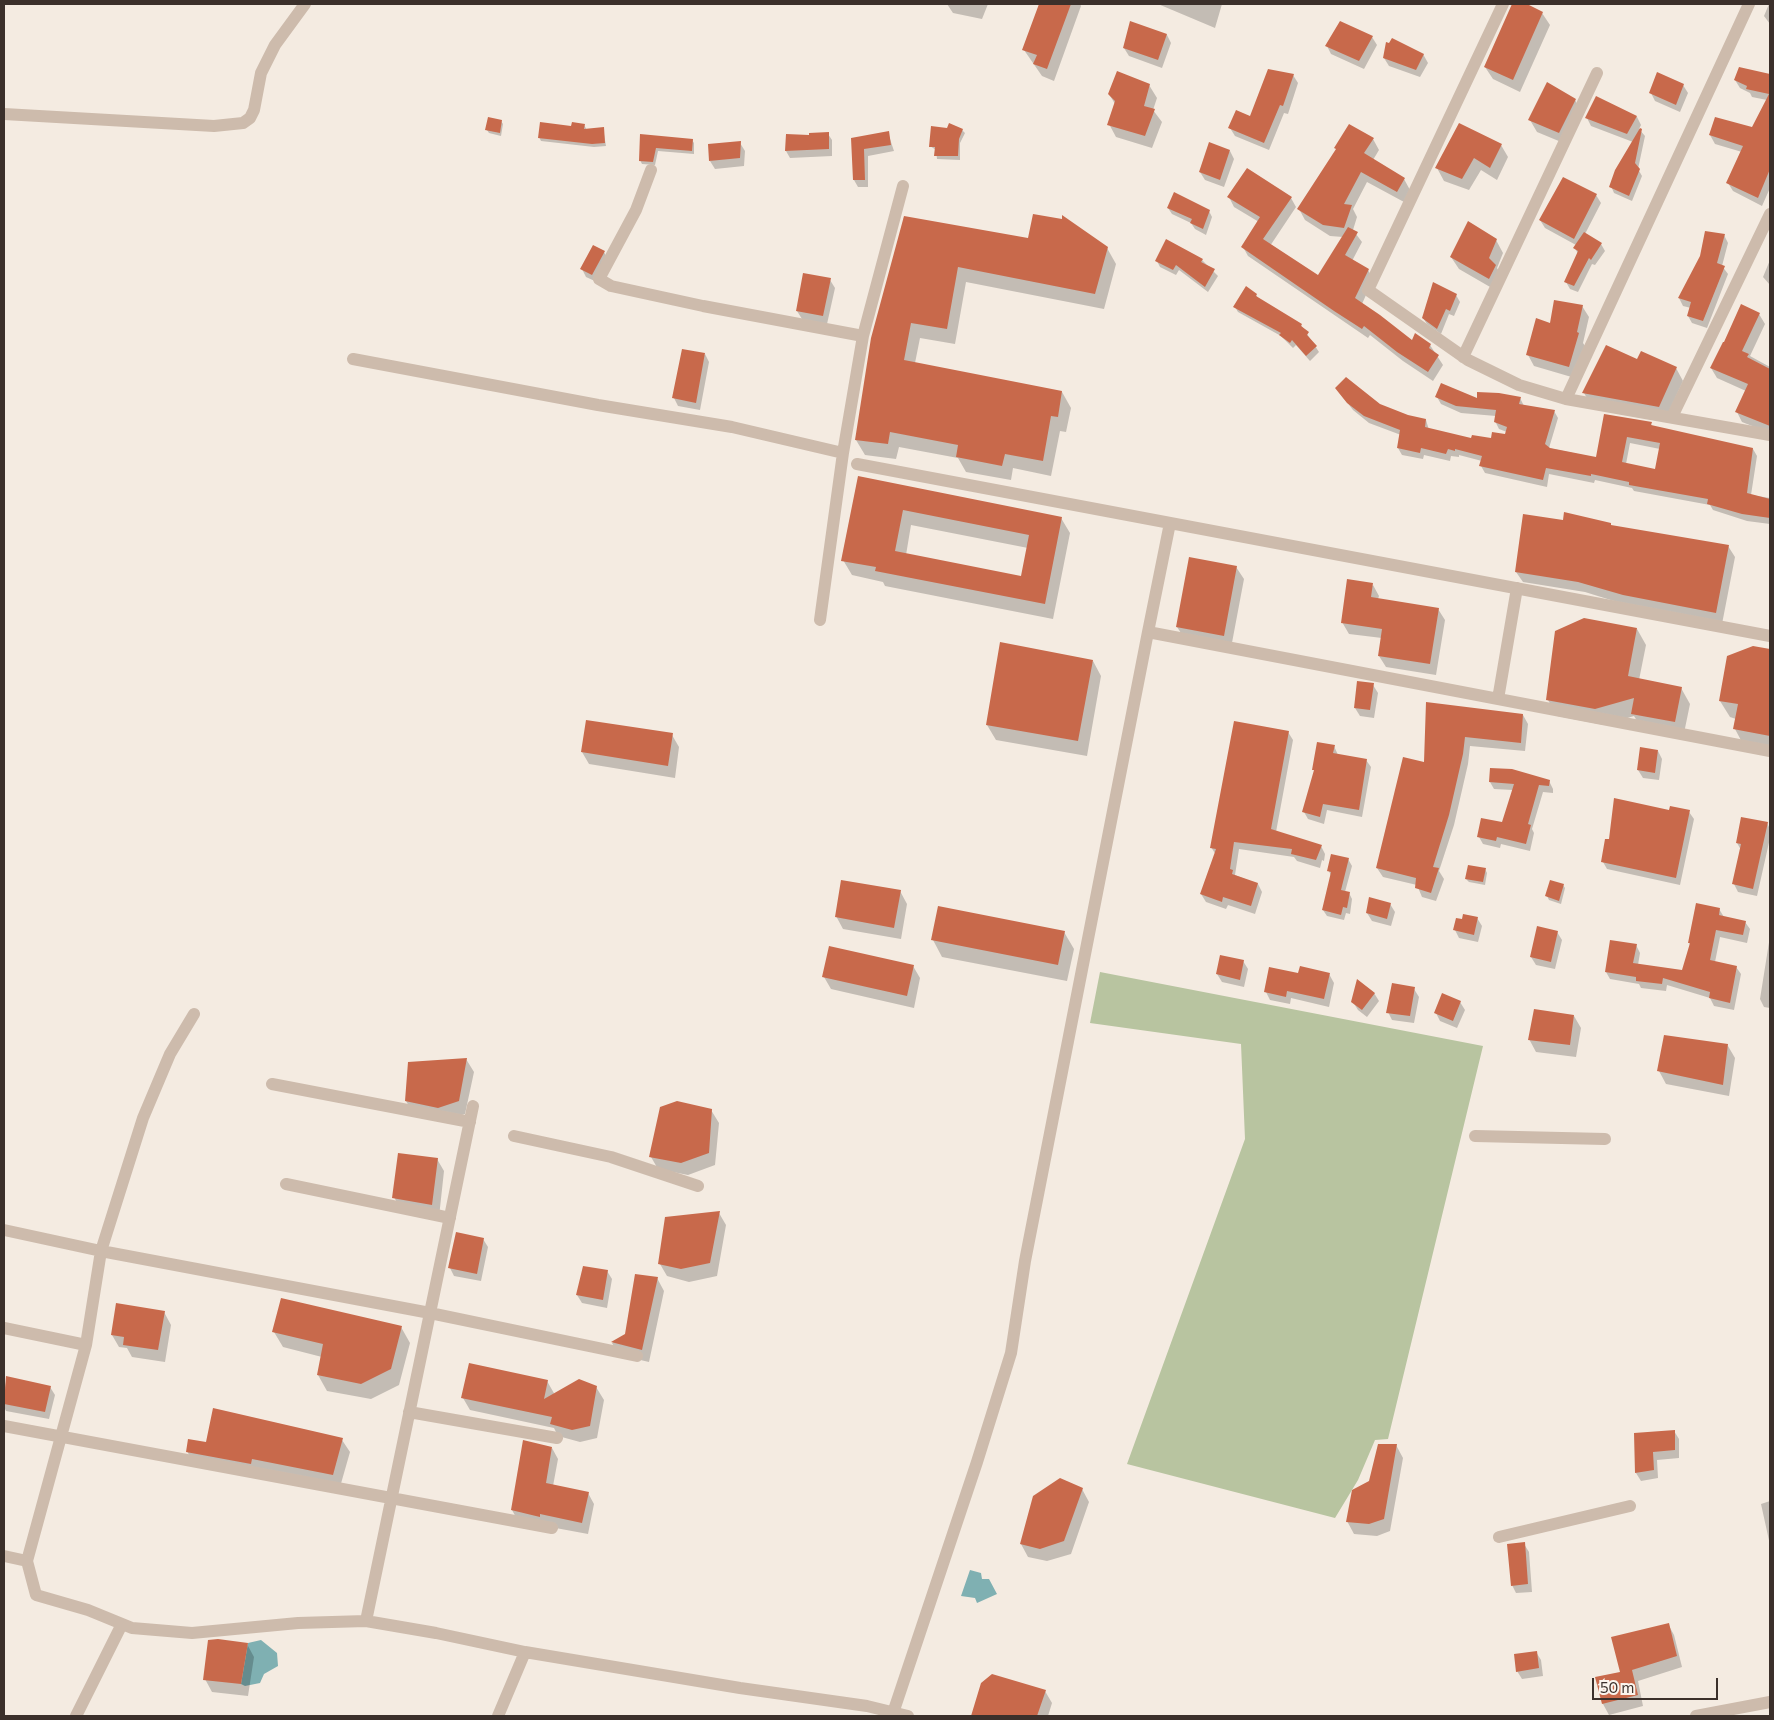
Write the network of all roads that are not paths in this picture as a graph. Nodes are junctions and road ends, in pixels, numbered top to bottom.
1 (305, 4) edge
2 (1503, 4) edge
3 (1749, 4) edge
4 (1597, 73) dead end
5 (4, 114) edge
6 (651, 170) dead end
7 (903, 186) dead end
8 (1770, 214) edge
9 (863, 336) junction
10 (1463, 357) junction
11 (353, 359) dead end
12 (1566, 399) junction
13 (1672, 417) junction
14 (1770, 435) edge
15 (843, 453) junction
16 (857, 464) dead end
17 (1170, 523) junction
18 (1517, 588) junction
19 (820, 620) dead end
20 (1148, 632) junction
21 (1770, 636) edge
22 (1498, 699) junction
23 (1770, 750) edge
24 (194, 1014) dead end
25 (272, 1084) dead end
26 (473, 1106) dead end
27 (470, 1122) junction
28 (514, 1136) dead end
29 (1475, 1136) dead end
30 (1605, 1139) dead end
31 (286, 1184) dead end
32 (698, 1186) dead end
33 (450, 1218) junction
34 (4, 1230) edge
35 (101, 1251) junction
36 (430, 1313) junction
37 (4, 1328) edge
38 (86, 1345) junction
39 (636, 1356) dead end
40 (409, 1412) junction
41 (4, 1426) edge
42 (61, 1438) junction
43 (557, 1438) dead end
44 (391, 1499) junction
45 (1630, 1506) dead end
46 (552, 1528) dead end
47 (1499, 1537) dead end
48 (4, 1556) edge
49 (27, 1561) junction
50 (366, 1621) junction
51 (122, 1624) junction
52 (525, 1652) junction
53 (1770, 1702) edge
54 (892, 1714) edge
55 (76, 1716) edge
56 (498, 1716) edge
57 (908, 1716) edge
58 (1702, 1716) edge

1 - 5 street
2 - 10 street
3 - 12 street
4 - 10 street
6 - 9 street
7 - 9 street
8 - 13 street
9 - 15 street
10 - 12 street
11 - 15 street
12 - 13 street
13 - 14 street
15 - 19 street
16 - 17 street
17 - 18 street
17 - 20 street
18 - 21 street
18 - 22 street
20 - 22 street
20 - 54 street
22 - 23 street
24 - 35 street
25 - 27 street
26 - 27 street
27 - 33 street
28 - 32 street
29 - 30 street
31 - 33 street
33 - 36 street
34 - 35 street
35 - 36 street
35 - 38 street
36 - 39 street
36 - 40 street
37 - 38 street
38 - 42 street
40 - 43 street
40 - 44 street
41 - 42 street
42 - 44 street
42 - 49 street
44 - 46 street
44 - 50 street
45 - 47 street
48 - 49 street
49 - 51 street
50 - 51 street
50 - 52 street
51 - 55 street
52 - 54 street
52 - 56 street
53 - 58 street
54 - 57 street

